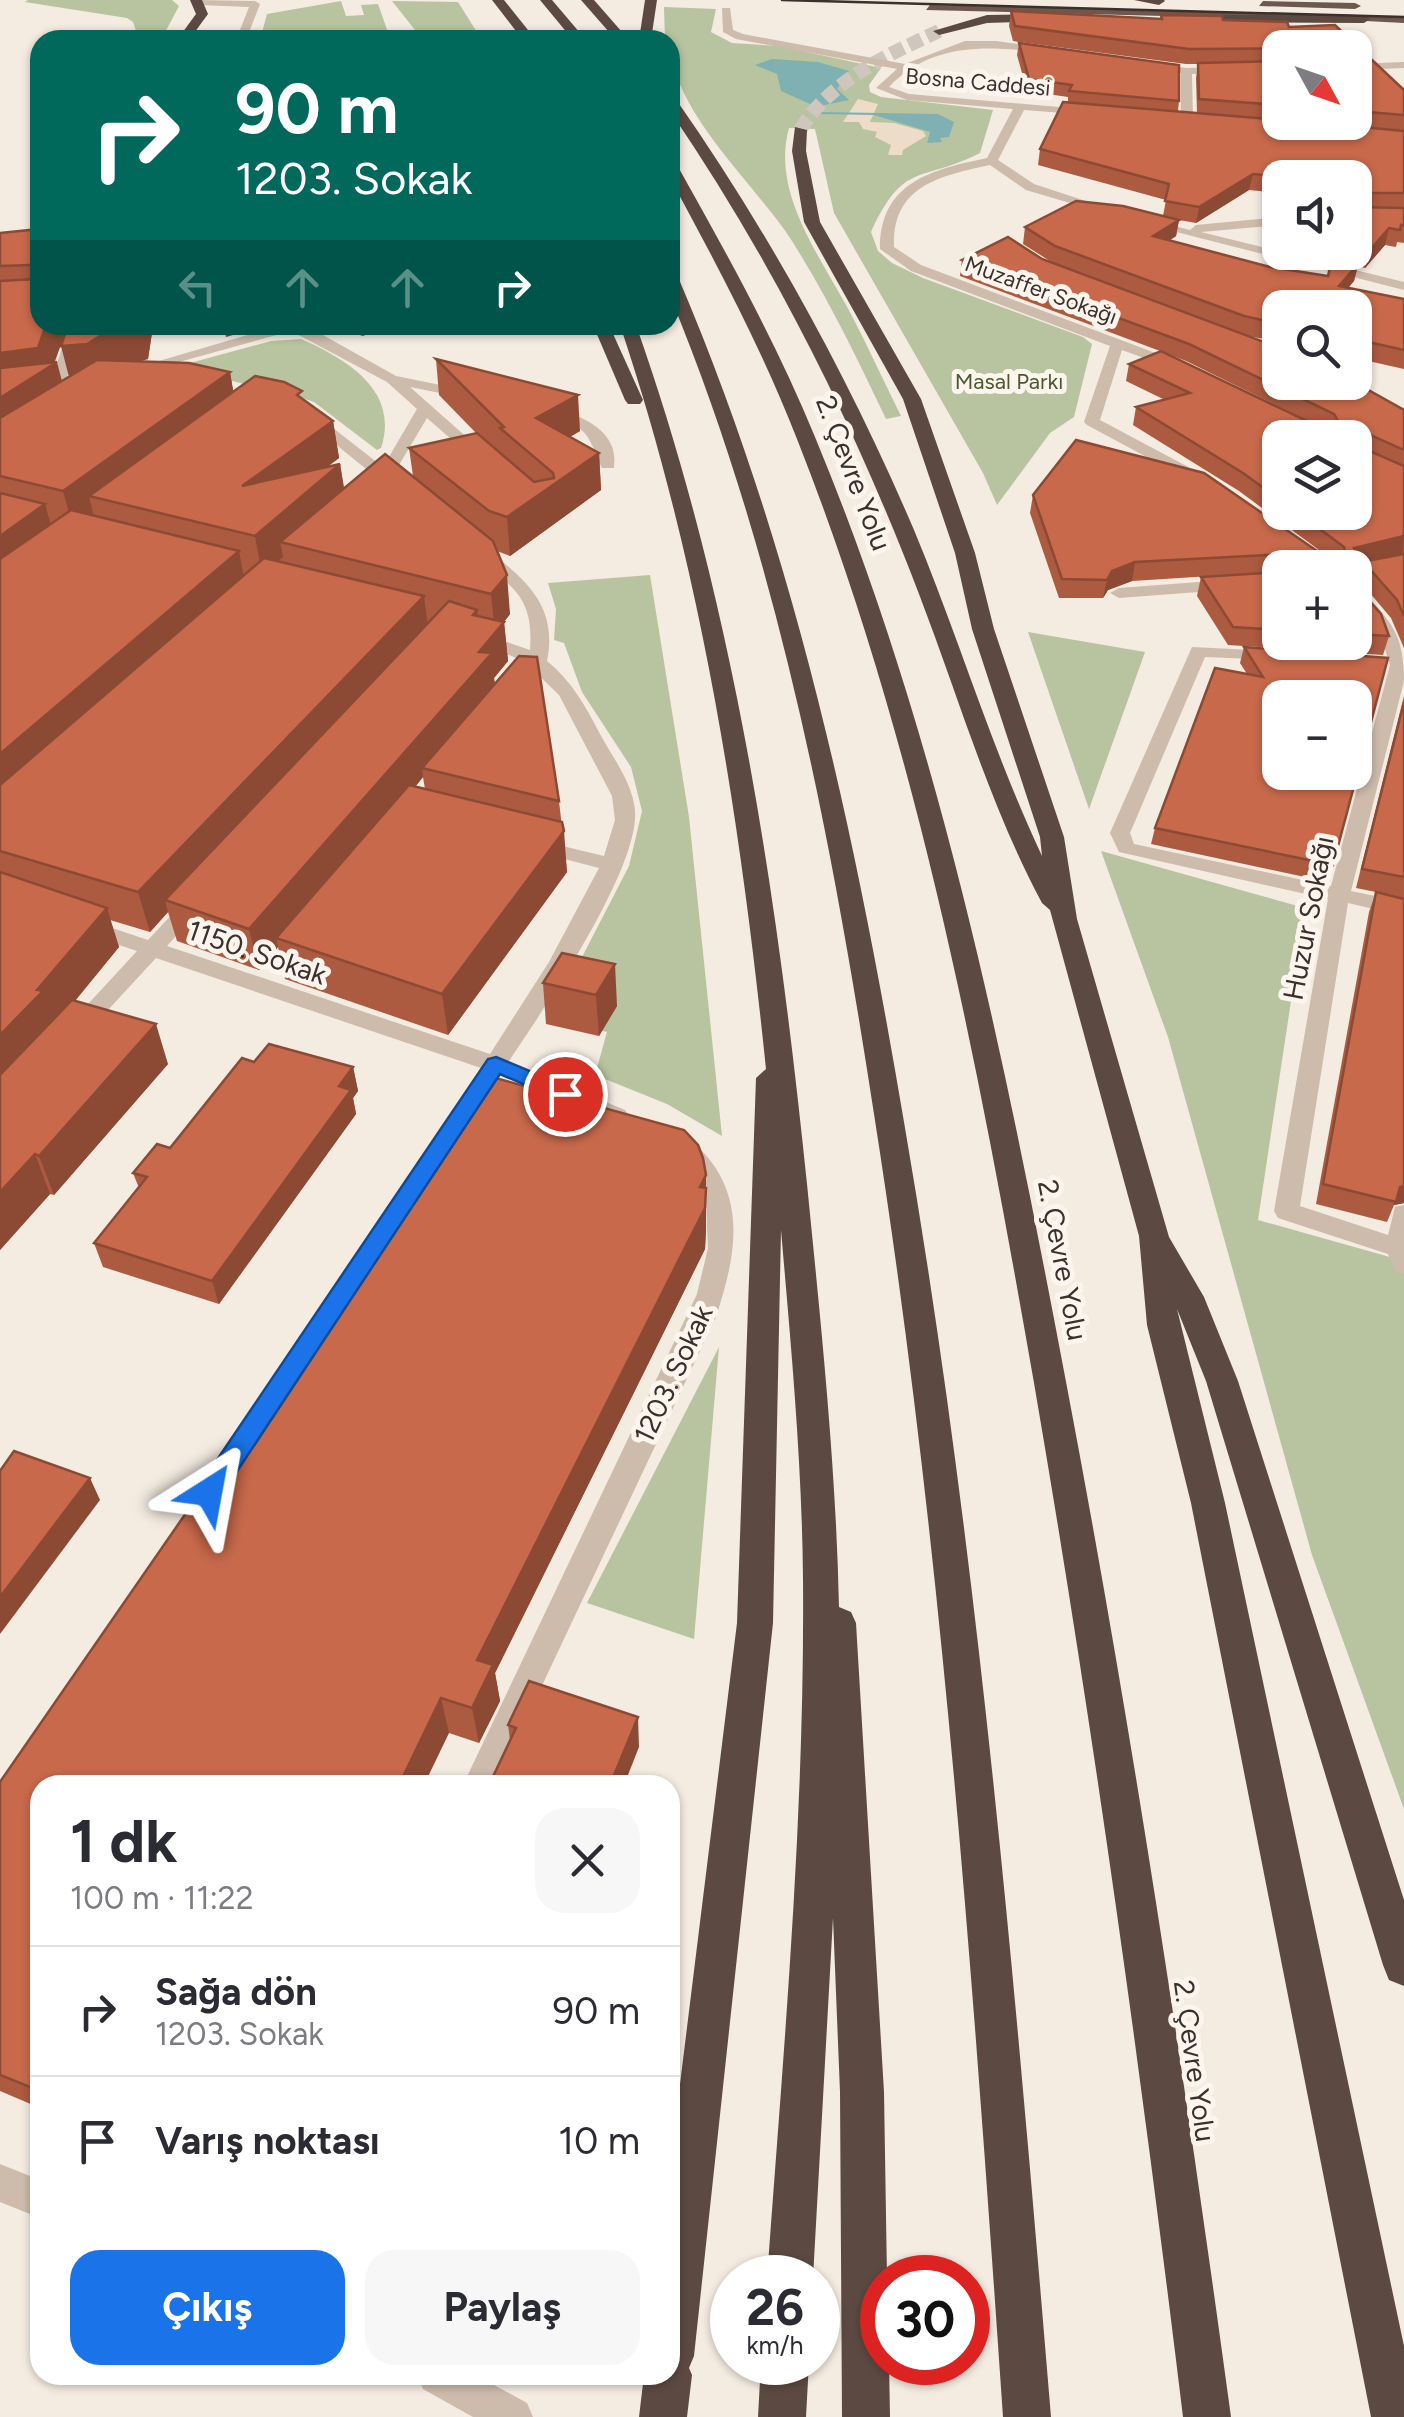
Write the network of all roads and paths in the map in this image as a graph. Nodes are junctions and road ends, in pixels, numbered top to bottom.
1 (498, 0) edge
2 (546, 0) edge
3 (559, 0) edge
4 (587, 0) edge
5 (651, 0) edge
6 (1046, 0) edge
7 (1140, 0) edge
8 (198, 1) edge
9 (1159, 2) edge
10 (1404, 7) edge
11 (930, 8) tunnel mouth
12 (726, 10) dead end
13 (1364, 19) junction
14 (564, 20) junction
15 (1404, 20) edge
16 (190, 30) edge
17 (245, 30) edge
18 (522, 30) edge
19 (572, 30) edge
20 (614, 30) edge
21 (646, 30) edge
22 (939, 32) tunnel mouth
23 (1064, 52) edge
24 (1137, 62) edge
25 (1404, 65) edge
26 (1372, 66) edge
27 (906, 67) junction
28 (1262, 69) edge
29 (1186, 71) junction
30 (1021, 106) junction
31 (1113, 114) edge
32 (680, 116) edge
33 (1168, 119) edge
34 (1187, 120) junction
35 (1207, 122) edge
36 (800, 130) dead end
37 (992, 161) junction
38 (680, 181) edge
39 (1120, 216) edge
40 (1139, 221) edge
41 (1262, 223) edge
42 (1176, 230) junction
43 (1404, 286) edge
44 (680, 302) edge
45 (74, 335) edge
46 (267, 335) edge
47 (312, 335) edge
48 (605, 335) edge
49 (631, 335) edge
50 (1118, 342) junction
51 (1196, 375) edge
52 (392, 379) junction
53 (137, 386) edge
54 (38, 392) edge
55 (480, 397) edge
56 (290, 407) edge
57 (533, 408) edge
58 (424, 410) junction
59 (489, 465) edge
60 (608, 465) dead end
61 (395, 484) junction
62 (1214, 487) edge
63 (680, 488) junction
64 (358, 504) edge
65 (464, 540) edge
66 (1262, 583) edge
67 (1119, 593) edge
68 (1372, 612) edge
69 (448, 630) edge
70 (1262, 656) edge
71 (1395, 665) edge
72 (533, 666) junction
73 (518, 841) edge
74 (610, 864) junction
75 (206, 890) edge
76 (1339, 895) junction
77 (1404, 909) edge
78 (1064, 919) junction
79 (67, 920) edge
80 (152, 948) junction
81 (774, 1010) junction
82 (63, 1044) edge
83 (496, 1064) junction
84 (453, 1128) edge
85 (1404, 1214) edge
86 (1154, 1236) junction
87 (1402, 1256) edge
88 (819, 1496) junction
89 (484, 1775) edge
90 (1404, 1966) edge
91 (0, 2183) edge
92 (30, 2195) edge
93 (792, 2255) edge
94 (680, 2269) edge
95 (455, 2385) edge
96 (667, 2385) edge
97 (784, 2385) edge
98 (512, 2417) edge
99 (663, 2417) edge
100 (782, 2417) edge
101 (866, 2417) edge
102 (1027, 2417) edge
103 (1207, 2417) edge
104 (1395, 2417) edge

1 - 18 highway
2 - 14 highway
3 - 14 highway
4 - 20 highway
5 - 21 highway
6 - 9 highway
7 - 9 highway
8 - 16 highway
8 - 17 street
9 - 10 highway
11 - 13 highway
12 - 27 street
13 - 15 highway
13 - 22 highway
14 - 19 highway
23 - 27 street
24 - 29 street
25 - 26 street
27 - 30 street, Bosna Caddesi
28 - 29 street
29 - 34 street
30 - 31 street, Bosna Caddesi
30 - 37 street
32 - 78 highway
33 - 34 street
34 - 35 street
36 - 78 highway
37 - 39 street
37 - 50 street, Muzaffer Sokağı
38 - 103 highway, 2. Çevre Yolu
40 - 42 street
41 - 42 street
42 - 43 street
44 - 102 highway
45 - 54 street
46 - 53 street
47 - 52 street
48 - 63 highway
49 - 63 highway
50 - 51 street, Muzaffer Sokağı
50 - 62 street
52 - 55 street
52 - 58 street
56 - 61 street
57 - 60 street
58 - 59 street
58 - 61 street
61 - 64 street
63 - 81 highway
65 - 72 street
66 - 67 street
68 - 71 street, Huzur Sokağı
69 - 72 street
70 - 76 street
71 - 76 street, Huzur Sokağı
72 - 74 street
73 - 74 street
74 - 83 street
75 - 80 street
76 - 77 street
76 - 87 street, Huzur Sokağı
78 - 86 highway
79 - 80 street, 1150. Sokak
80 - 82 street
80 - 83 street, 1150. Sokak
81 - 88 highway
81 - 94 highway
83 - 84 street
83 - 89 street, 1203. Sokak
85 - 87 street
86 - 90 highway
86 - 104 highway
88 - 93 highway
88 - 101 highway
91 - 92 street
95 - 98 street
96 - 99 highway
97 - 100 highway

